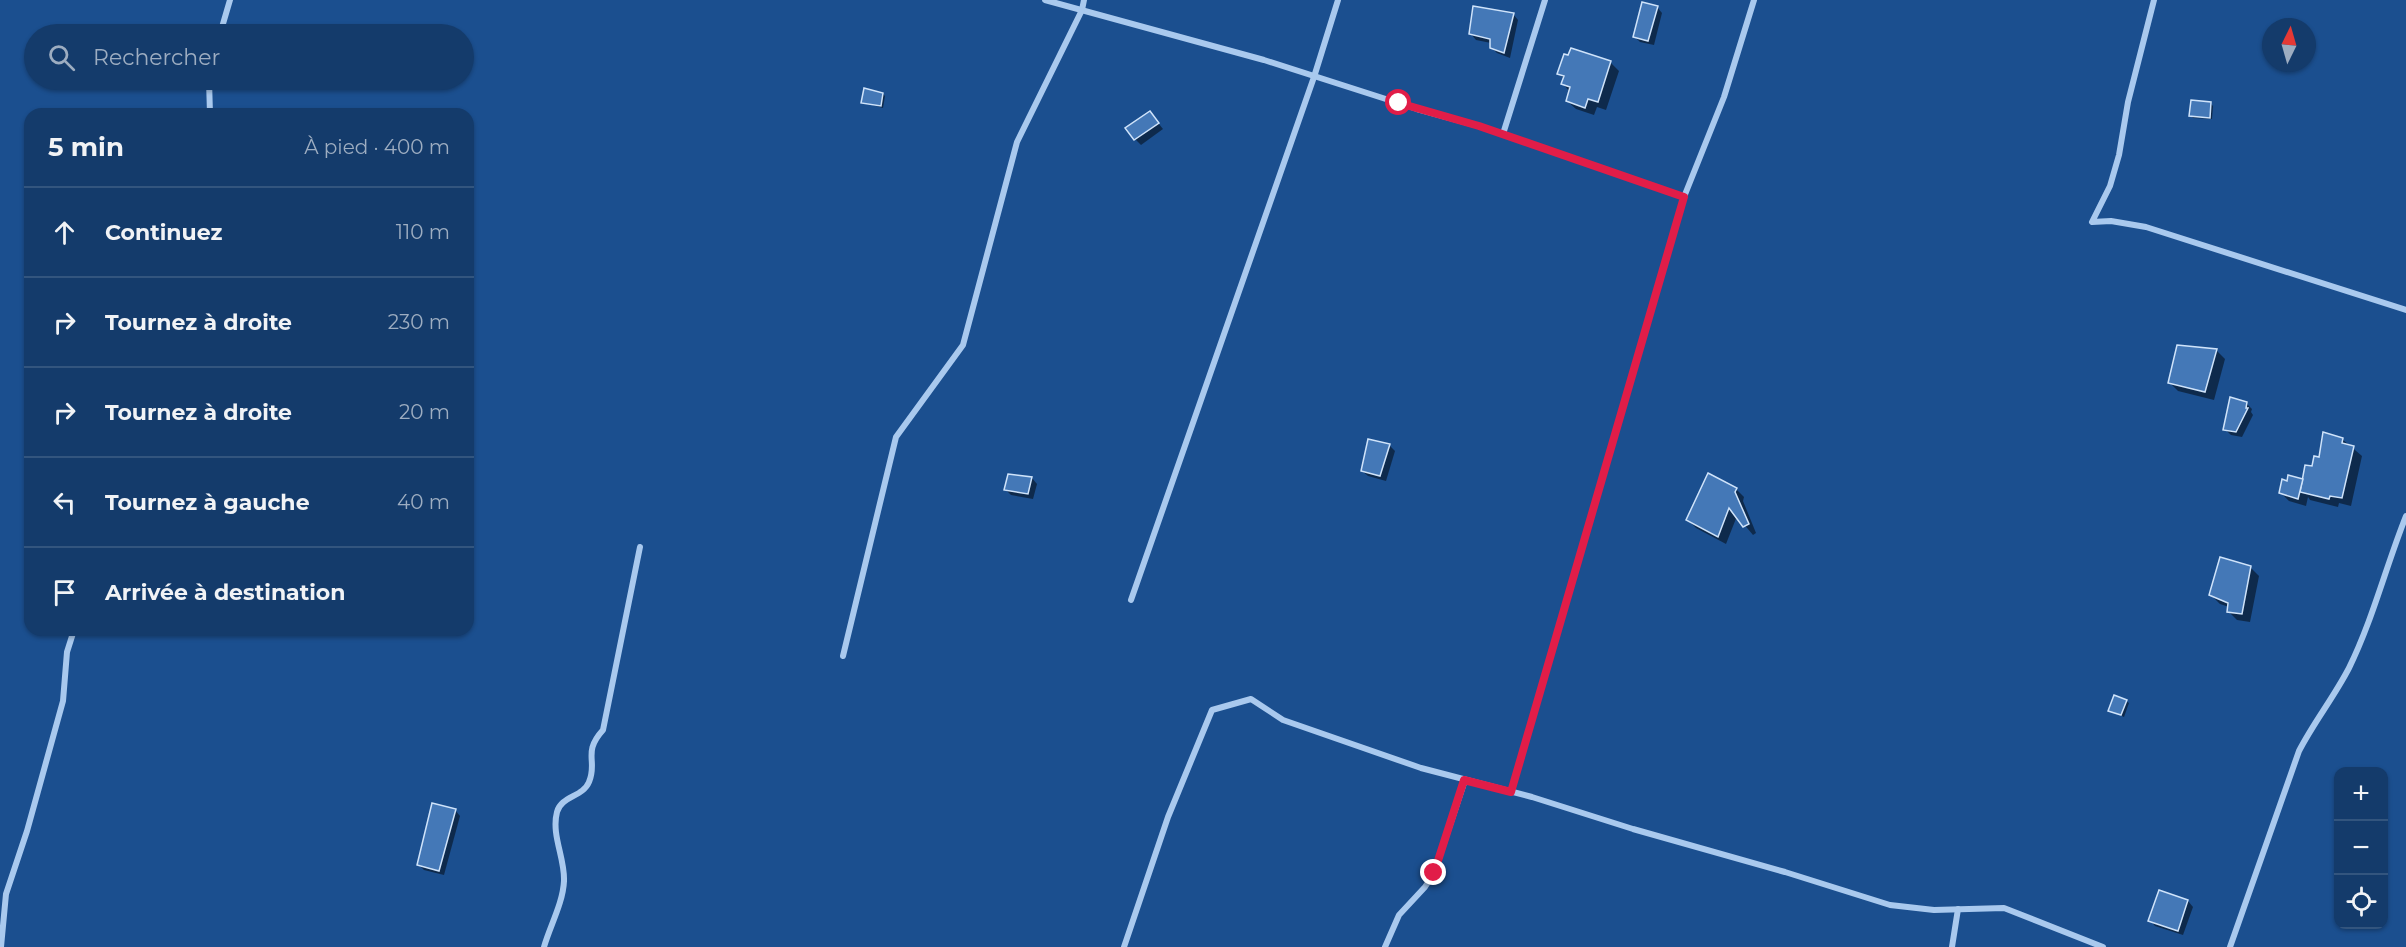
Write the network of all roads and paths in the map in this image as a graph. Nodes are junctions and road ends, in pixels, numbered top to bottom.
1 (230, 0) edge
2 (1045, 0) edge
3 (1084, 0) edge
4 (1338, 0) edge
5 (1545, 0) edge
6 (1754, 0) edge
7 (2154, 0) edge
8 (1082, 10) junction
9 (223, 24) edge
10 (1314, 77) junction
11 (209, 90) edge
12 (210, 108) edge
13 (1503, 134) junction
14 (1684, 197) junction
15 (2406, 310) edge
16 (2406, 516) edge
17 (640, 547) dead end
18 (1131, 600) dead end
19 (72, 636) edge
20 (843, 656) dead end
21 (1464, 780) junction
22 (1511, 792) junction
23 (1958, 909) junction
24 (1, 947) edge
25 (544, 947) edge
26 (1124, 947) edge
27 (1385, 947) edge
28 (1952, 947) edge
29 (2103, 947) edge
30 (2230, 947) edge

1 - 9 street
2 - 8 street
3 - 8 street
4 - 10 street
5 - 13 street
6 - 14 street
7 - 15 street
8 - 10 street
8 - 20 street
10 - 13 street
10 - 18 street
11 - 12 street
13 - 14 street
14 - 22 street
16 - 30 street
17 - 25 street
19 - 24 street
21 - 22 street
21 - 26 street
21 - 27 street
22 - 23 street
23 - 28 street
23 - 29 street

